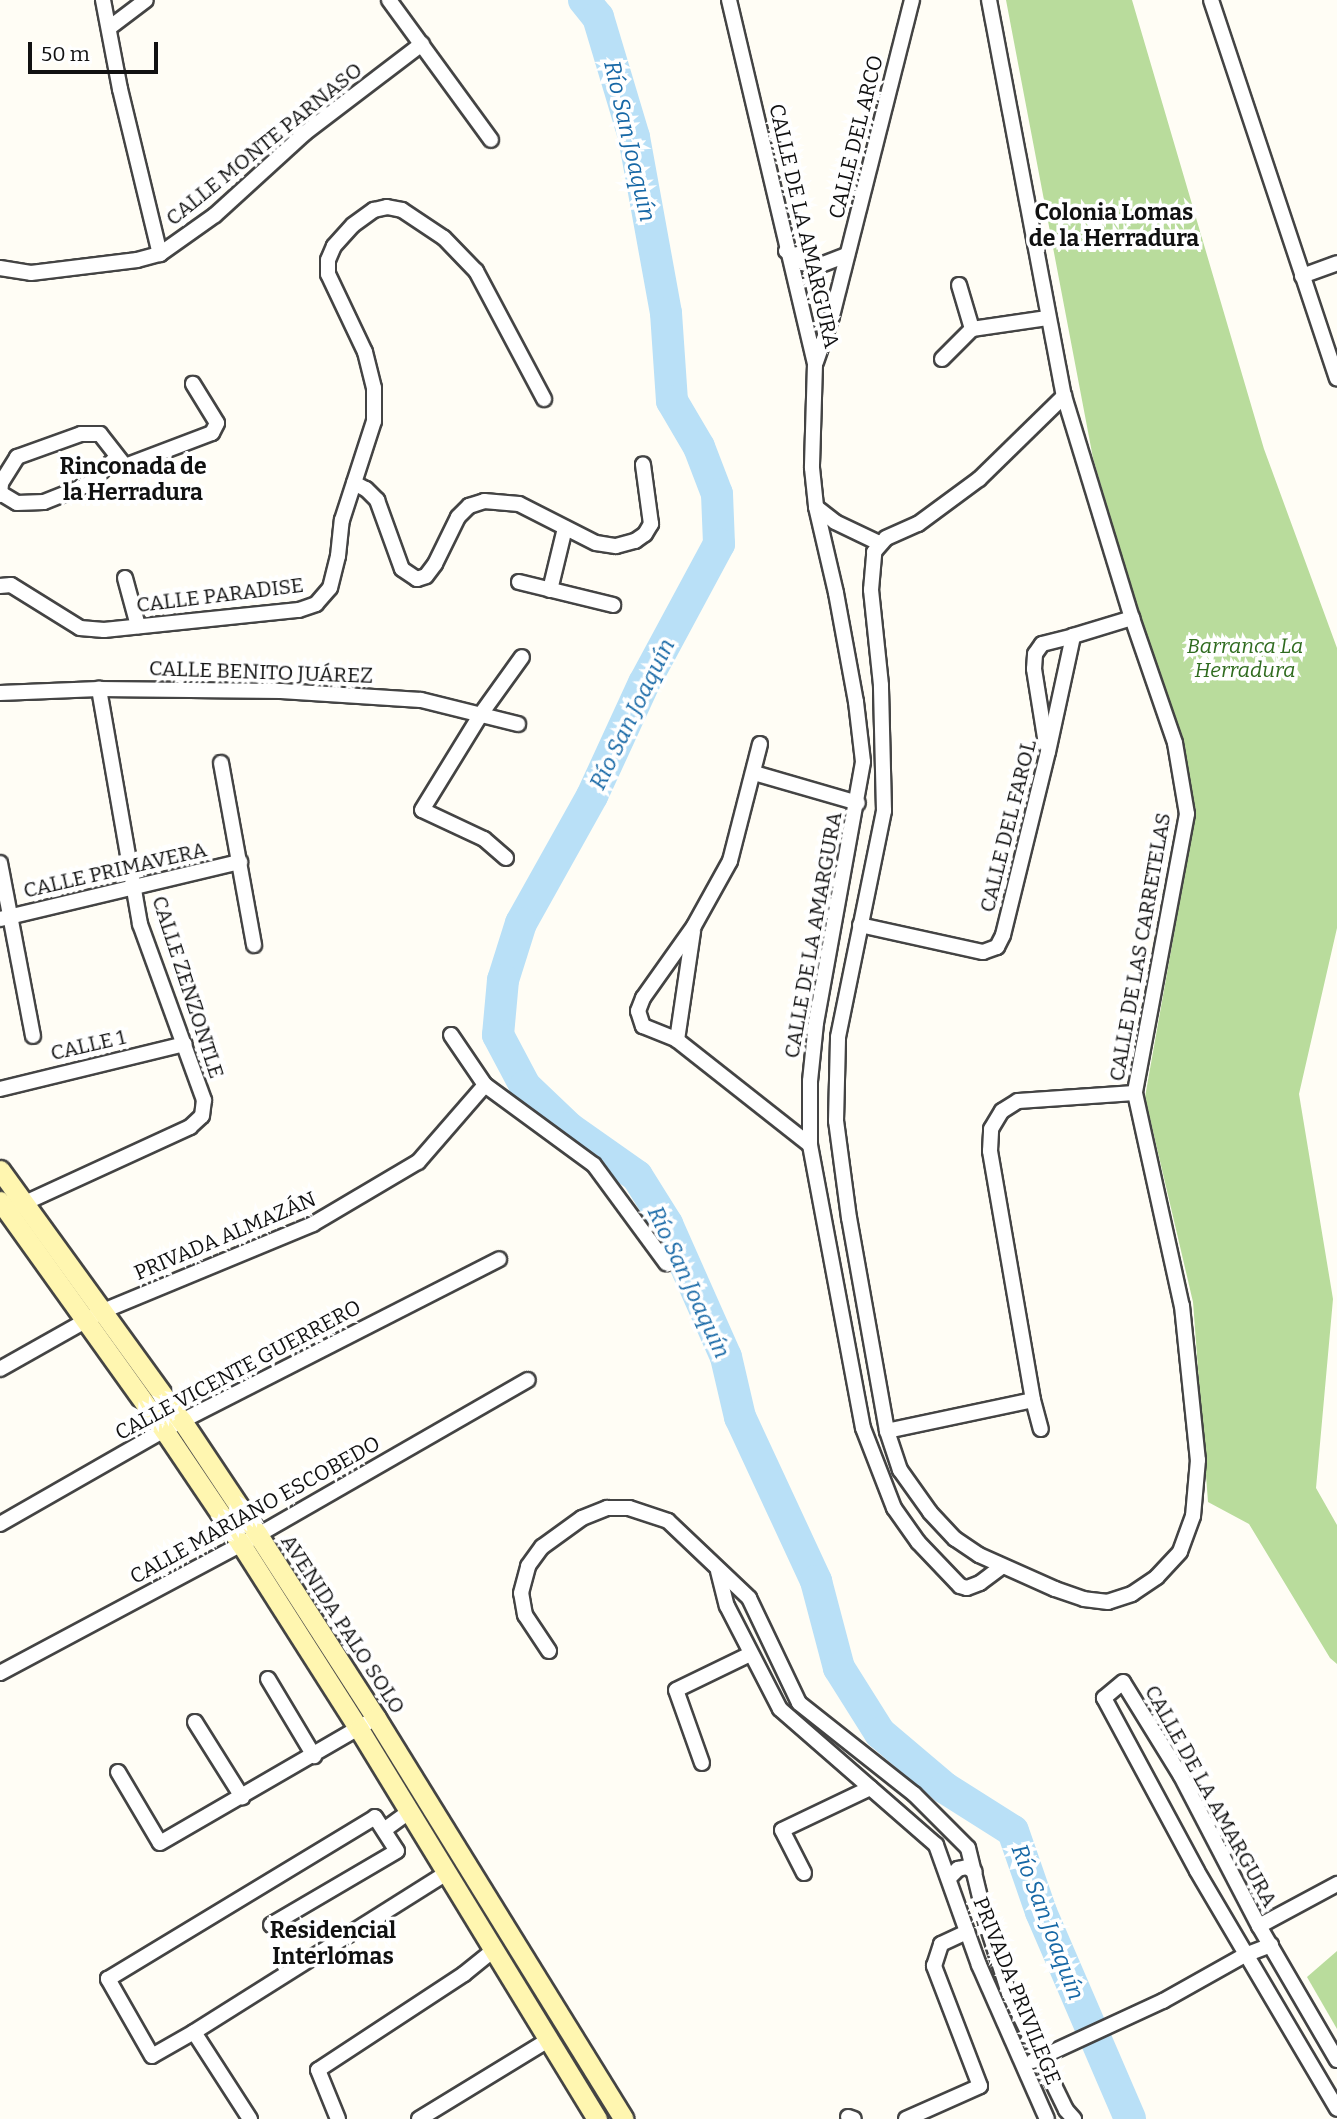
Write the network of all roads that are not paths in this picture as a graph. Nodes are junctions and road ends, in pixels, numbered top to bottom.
1 (103, 0) edge
2 (146, 0) edge
3 (389, 0) edge
4 (729, 0) edge
5 (912, 0) edge
6 (989, 0) edge
7 (1211, 0) edge
8 (109, 28) junction
9 (422, 44) junction
10 (491, 140) dead end
11 (786, 251) junction
12 (160, 254) junction
13 (846, 256) junction
14 (1337, 263) edge
15 (0, 268) edge
16 (1302, 276) junction
17 (959, 285) dead end
18 (1047, 318) junction
19 (972, 329) junction
20 (943, 359) dead end
21 (815, 364) junction
22 (1337, 379) edge
23 (193, 384) dead end
24 (1064, 396) junction
25 (544, 399) dead end
26 (116, 458) junction
27 (643, 465) dead end
28 (354, 483) junction
29 (1, 495) edge
30 (816, 507) junction
31 (565, 528) junction
32 (879, 543) junction
33 (125, 578) dead end
34 (519, 582) dead end
35 (0, 586) edge
36 (550, 590) junction
37 (613, 605) dead end
38 (1132, 618) junction
39 (138, 626) junction
40 (1073, 636) junction
41 (522, 657) dead end
42 (99, 689) junction
43 (0, 693) edge
44 (481, 714) junction
45 (518, 724) dead end
46 (760, 744) dead end
47 (1048, 752) junction
48 (221, 763) dead end
49 (754, 773) junction
50 (858, 803) junction
51 (506, 858) dead end
52 (240, 862) junction
53 (0, 863) edge
54 (133, 885) junction
55 (4, 918) edge
56 (860, 925) junction
57 (694, 926) junction
58 (254, 945) dead end
59 (450, 1035) dead end
60 (33, 1036) dead end
61 (677, 1040) junction
62 (185, 1044) junction
63 (485, 1085) junction
64 (0, 1089) edge
65 (1135, 1093) junction
66 (810, 1145) junction
67 (0, 1170) edge
68 (8, 1208) edge
69 (499, 1259) dead end
70 (666, 1263) dead end
71 (103, 1311) junction
72 (84, 1320) junction
73 (0, 1369) edge
74 (528, 1380) dead end
75 (1033, 1400) junction
76 (182, 1421) junction
77 (1041, 1429) dead end
78 (164, 1430) junction
79 (887, 1430) junction
80 (0, 1524) edge
81 (249, 1540) junction
82 (1001, 1567) junction
83 (718, 1571) junction
84 (1084, 1600) joint
85 (549, 1651) dead end
86 (750, 1654) junction
87 (0, 1673) edge
88 (268, 1679) dead end
89 (376, 1718) junction
90 (195, 1722) dead end
91 (359, 1729) junction
92 (314, 1756) junction
93 (702, 1763) dead end
94 (118, 1772) dead end
95 (870, 1788) junction
96 (242, 1797) junction
97 (409, 1812) junction
98 (384, 1830) junction
99 (975, 1872) junction
100 (446, 1873) junction
101 (804, 1873) dead end
102 (949, 1878) junction
103 (1337, 1884) edge
104 (271, 1925) dead end
105 (1259, 1926) junction
106 (967, 1931) junction
107 (1271, 1945) junction
108 (492, 1951) junction
109 (1245, 1955) junction
110 (194, 2032) junction
111 (547, 2041) junction
112 (1039, 2056) junction
113 (1337, 2060) edge
114 (1024, 2070) junction
115 (1337, 2109) edge
116 (250, 2119) edge
117 (338, 2119) edge
118 (419, 2119) edge
119 (597, 2119) edge
120 (624, 2119) edge
121 (906, 2119) edge
122 (1047, 2119) edge
123 (1074, 2119) edge

1 - 8 street
2 - 8 street
3 - 9 street
4 - 11 street, CALLE DE LA AMARGURA
5 - 13 street, CALLE DEL ARCO
6 - 18 street, CALLE DE LAS CARRETELAS
7 - 16 street
8 - 12 street
9 - 10 street
9 - 12 street, CALLE MONTE PARNASO
11 - 13 street
11 - 21 street, CALLE DE LA AMARGURA
12 - 15 street, CALLE MONTE PARNASO
13 - 21 street, CALLE DEL ARCO
14 - 16 street
16 - 22 street
17 - 19 street
18 - 19 street
18 - 24 street, CALLE DE LAS CARRETELAS
19 - 20 street
21 - 30 street, CALLE DE LA AMARGURA
23 - 26 street
24 - 32 street
24 - 38 street, CALLE DE LAS CARRETELAS
25 - 28 street, CALLE PARADISE
26 - 29 street
26 - 29 street
27 - 31 street
28 - 31 street
28 - 39 street, CALLE PARADISE
30 - 32 street
30 - 50 street, CALLE DE LA AMARGURA
31 - 36 street
32 - 56 street, CALLE DE LA AMARGURA
33 - 39 street
34 - 36 street
35 - 39 street, CALLE PARADISE
36 - 37 street
38 - 40 street
38 - 65 street, CALLE DE LAS CARRETELAS
40 - 47 street, CALLE DEL FAROL
40 - 47 street
41 - 44 street
42 - 43 street, CALLE BENITO JUÁREZ
42 - 44 street, CALLE BENITO JUÁREZ
42 - 54 street, CALLE ZENZONTLE
44 - 45 street, CALLE BENITO JUÁREZ
44 - 51 street
46 - 49 street
47 - 56 street, CALLE DEL FAROL
48 - 52 street
49 - 50 street
49 - 57 street
50 - 66 street, CALLE DE LA AMARGURA
52 - 54 street, CALLE PRIMAVERA
52 - 58 street
53 - 55 street
54 - 55 street, CALLE PRIMAVERA
54 - 62 street, CALLE ZENZONTLE
55 - 60 street
56 - 79 street, CALLE DE LA AMARGURA
57 - 61 street
57 - 61 street
59 - 63 street
61 - 66 street
62 - 64 street, CALLE 1
62 - 68 street, CALLE ZENZONTLE
63 - 70 street
63 - 71 street, PRIVADA ALMAZÁN
65 - 75 street
65 - 84 street, CALLE DE LAS CARRETELAS
66 - 82 street, CALLE DE LA AMARGURA
67 - 68 main road, AVENIDA PALO SOLO
68 - 71 main road, AVENIDA PALO SOLO
68 - 72 main road, AVENIDA PALO SOLO
69 - 76 street, CALLE VICENTE GUERRERO
71 - 72 street, PRIVADA ALMAZÁN
71 - 76 main road, AVENIDA PALO SOLO
72 - 73 street, PRIVADA ALMAZÁN
72 - 78 main road, AVENIDA PALO SOLO
74 - 81 street, CALLE MARIANO ESCOBEDO
75 - 77 street
75 - 79 street
76 - 78 street, CALLE VICENTE GUERRERO
76 - 81 main road, AVENIDA PALO SOLO
78 - 80 street, CALLE VICENTE GUERRERO
78 - 81 main road, AVENIDA PALO SOLO
79 - 82 street, CALLE DE LA AMARGURA
81 - 87 street, CALLE MARIANO ESCOBEDO
81 - 89 main road, AVENIDA PALO SOLO
81 - 91 main road, AVENIDA PALO SOLO
82 - 84 street, CALLE DE LA AMARGURA
83 - 85 street, PRIVADA PRIVILEGE
83 - 86 street, PRIVADA PRIVILEGE
83 - 99 street, PRIVADA PRIVILEGE
86 - 93 street
86 - 95 street, PRIVADA PRIVILEGE
88 - 92 street
89 - 91 street
89 - 120 main road, AVENIDA PALO SOLO
90 - 96 street
91 - 92 street
91 - 97 main road, AVENIDA PALO SOLO
92 - 96 street
94 - 96 street
95 - 101 street
95 - 102 street, PRIVADA PRIVILEGE
97 - 98 street
97 - 100 main road, AVENIDA PALO SOLO
98 - 104 street
98 - 110 street
99 - 102 street, PRIVADA PRIVILEGE
99 - 112 street, PRIVADA PRIVILEGE
100 - 108 main road, AVENIDA PALO SOLO
100 - 110 street
102 - 106 street, PRIVADA PRIVILEGE
103 - 105 street
105 - 107 street, CALLE DE LA AMARGURA
105 - 109 street, CALLE DE LA AMARGURA
106 - 114 street, PRIVADA PRIVILEGE
106 - 121 street
107 - 109 street
107 - 113 street, CALLE DE LA AMARGURA
108 - 111 main road, AVENIDA PALO SOLO
108 - 117 street
109 - 112 street
109 - 115 street, CALLE DE LA AMARGURA
110 - 116 street
111 - 118 street
111 - 119 main road, AVENIDA PALO SOLO
112 - 114 street
112 - 123 street, PRIVADA PRIVILEGE
114 - 122 street, PRIVADA PRIVILEGE

